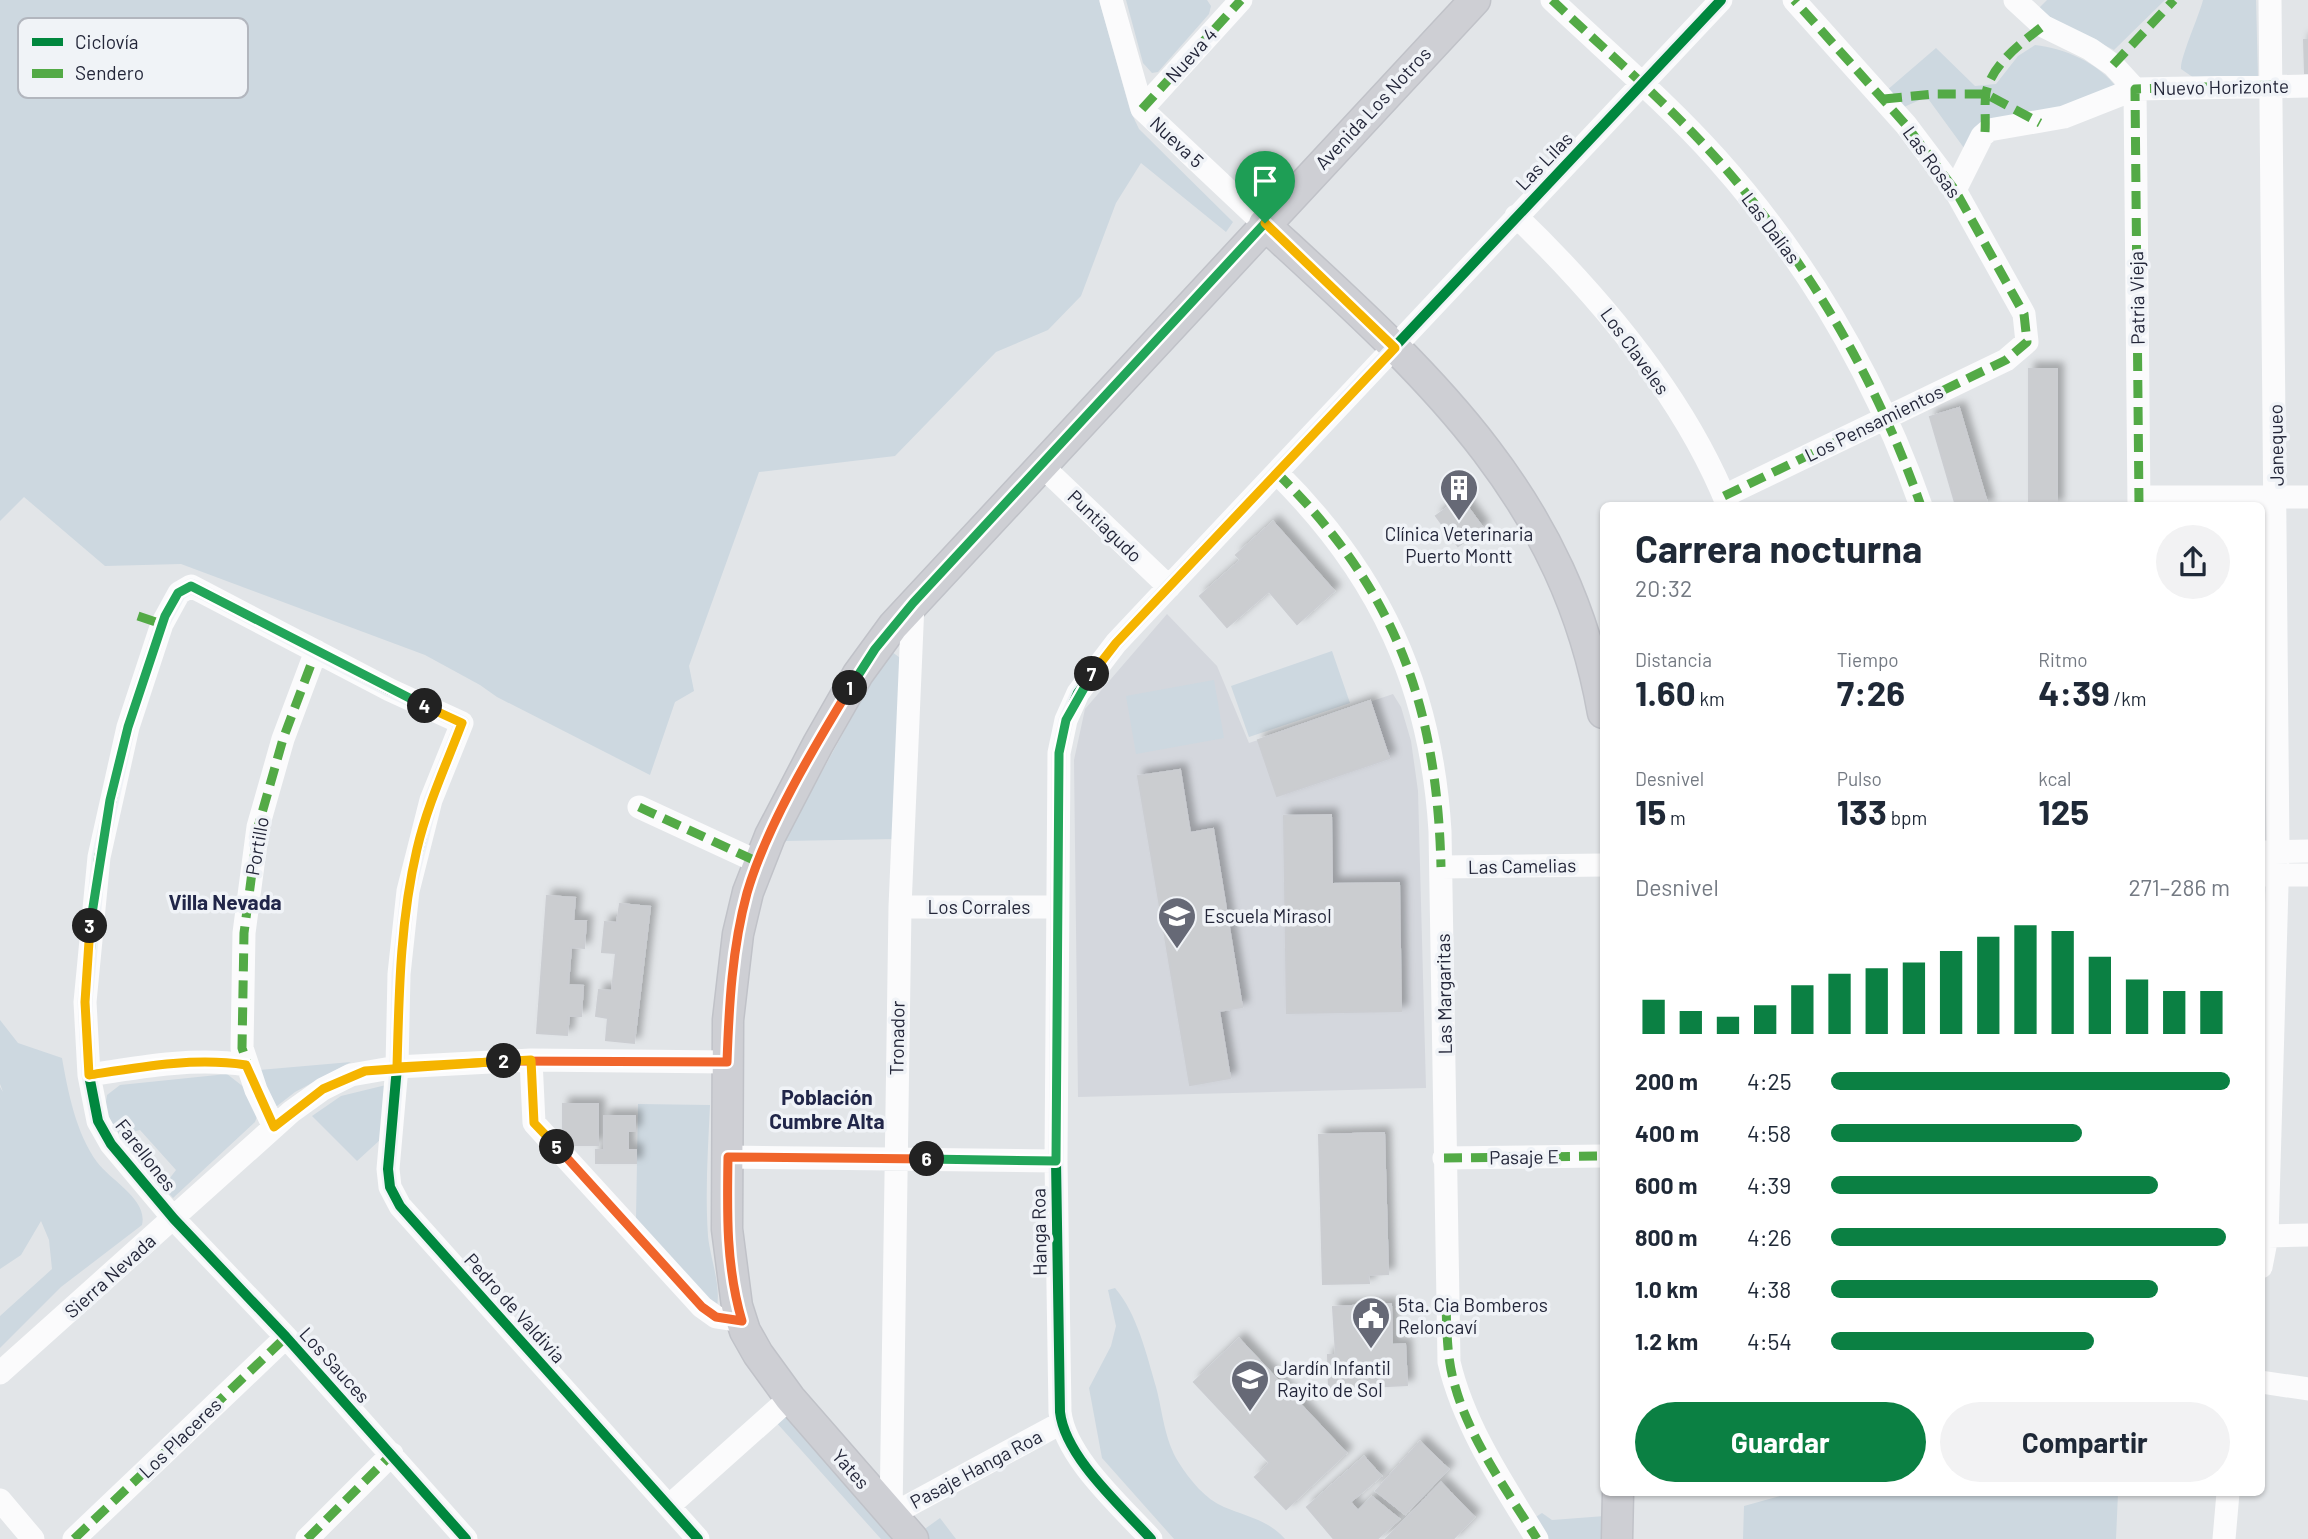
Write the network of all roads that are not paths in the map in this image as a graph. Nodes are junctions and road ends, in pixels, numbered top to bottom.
1 (1111, 0) edge
2 (1475, 0) edge
3 (1552, 0) edge
4 (1721, 0) edge
5 (1794, 0) edge
6 (2015, 0) edge
7 (2270, 0) edge
8 (1232, 3) edge
9 (1642, 84) junction
10 (2271, 85) junction
11 (2308, 86) edge
12 (2135, 89) junction
13 (1142, 109) junction
14 (1955, 190) junction
15 (1516, 216) junction
16 (1265, 223) junction
17 (1395, 348) junction
18 (2022, 348) joint
19 (1886, 418) junction
20 (1041, 465) junction
21 (1278, 473) junction
22 (2308, 496) edge
23 (2277, 497) junction
24 (1726, 501) edge
25 (2139, 501) edge
26 (1919, 502) edge
27 (1169, 587) junction
28 (913, 603) junction
29 (316, 650) junction
30 (1600, 702) edge
31 (639, 807) dead end
32 (2269, 851) edge
33 (2308, 851) edge
34 (758, 862) junction
35 (1600, 865) edge
36 (1441, 867) junction
37 (2269, 875) edge
38 (2308, 875) edge
39 (900, 907) junction
40 (1057, 907) junction
41 (531, 1060) junction
42 (727, 1062) junction
43 (246, 1065) junction
44 (397, 1067) junction
45 (89, 1075) junction
46 (274, 1127) junction
47 (1600, 1156) edge
48 (728, 1157) junction
49 (894, 1158) junction
50 (1444, 1158) junction
51 (1056, 1161) junction
52 (174, 1219) junction
53 (2308, 1235) edge
54 (2267, 1236) junction
55 (2265, 1246) edge
56 (742, 1321) junction
57 (286, 1337) junction
58 (0, 1373) edge
59 (2265, 1383) edge
60 (2308, 1389) edge
61 (790, 1398) junction
62 (1061, 1423) junction
63 (392, 1454) junction
64 (1618, 1496) edge
65 (2228, 1496) edge
66 (0, 1500) edge
67 (669, 1506) junction
68 (891, 1515) junction
69 (33, 1539) edge
70 (74, 1539) edge
71 (307, 1539) edge
72 (466, 1539) edge
73 (698, 1539) edge
74 (913, 1539) edge
75 (1151, 1539) edge
76 (1537, 1539) edge
77 (1617, 1539) edge
78 (2224, 1539) edge

1 - 13 street, Nueva 5
2 - 16 main road, Avenida Los Notros
3 - 9 street, Las Dalias
4 - 9 street, Las Lilas
5 - 14 street, Las Rosas
6 - 12 street
7 - 10 street, Janequeo
8 - 13 street, Nueva 4
9 - 15 street, Las Lilas
9 - 19 street, Las Dalias
10 - 11 street, Nuevo Horizonte
10 - 12 street, Nuevo Horizonte
10 - 23 street, Janequeo
12 - 14 street, Nuevo Horizonte
12 - 25 street, Patria Vieja
13 - 16 street, Nueva 5
14 - 18 street, Las Rosas
15 - 17 street, Las Lilas
15 - 24 street, Los Claveles
16 - 17 main road
16 - 20 main road, Avenida Los Notros
17 - 21 street, Hanga Roa
17 - 30 main road
18 - 19 street, Los Pensamientos
19 - 24 street, Los Pensamientos
19 - 26 street, Las Dalias
20 - 27 street, Puntiagudo
20 - 28 main road, Avenida Los Notros
21 - 27 street, Hanga Roa
21 - 36 street, Las Margaritas
22 - 23 street
23 - 25 street
23 - 32 street, Janequeo
27 - 40 street, Hanga Roa
28 - 34 main road, Avenida Los Notros
28 - 39 street, Tronador
29 - 43 street, Portillo
29 - 44 street, Pedro de Valdivia
29 - 45 street, Farellones
31 - 34 street
32 - 33 street
32 - 37 street, Janequeo
34 - 42 main road, Avenida Los Notros
35 - 36 street, Las Camelias
36 - 50 street, Las Margaritas
37 - 38 street
37 - 54 street, Janequeo
39 - 40 street, Los Corrales
39 - 49 street, Tronador
40 - 51 street, Hanga Roa
41 - 42 street, Sierra Nevada
41 - 44 street, Sierra Nevada
41 - 56 street
42 - 48 main road, Avenida Los Notros
43 - 45 street
43 - 46 street, Portillo
44 - 46 street, Sierra Nevada
44 - 67 street, Pedro de Valdivia
45 - 52 street, Farellones
46 - 52 street, Sierra Nevada
47 - 50 street, Pasaje E
48 - 49 street
48 - 56 main road, Avenida Los Notros
49 - 51 street
49 - 68 street, Tronador
50 - 76 street, Las Margaritas
51 - 62 street, Hanga Roa
52 - 57 street, Los Sauces
52 - 58 street, Sierra Nevada
53 - 54 street
54 - 55 street, Janequeo
56 - 61 main road, Avenida Los Notros
57 - 63 street, Los Sauces
57 - 70 street, Los Placeres
59 - 60 street
61 - 67 street
61 - 68 main road, Yates
62 - 68 street, Pasaje Hanga Roa
62 - 75 street, Hanga Roa
63 - 71 street
63 - 72 street, Los Sauces
64 - 77 main road
65 - 78 street
66 - 69 street
67 - 73 street, Pedro de Valdivia
68 - 74 main road, Yates

